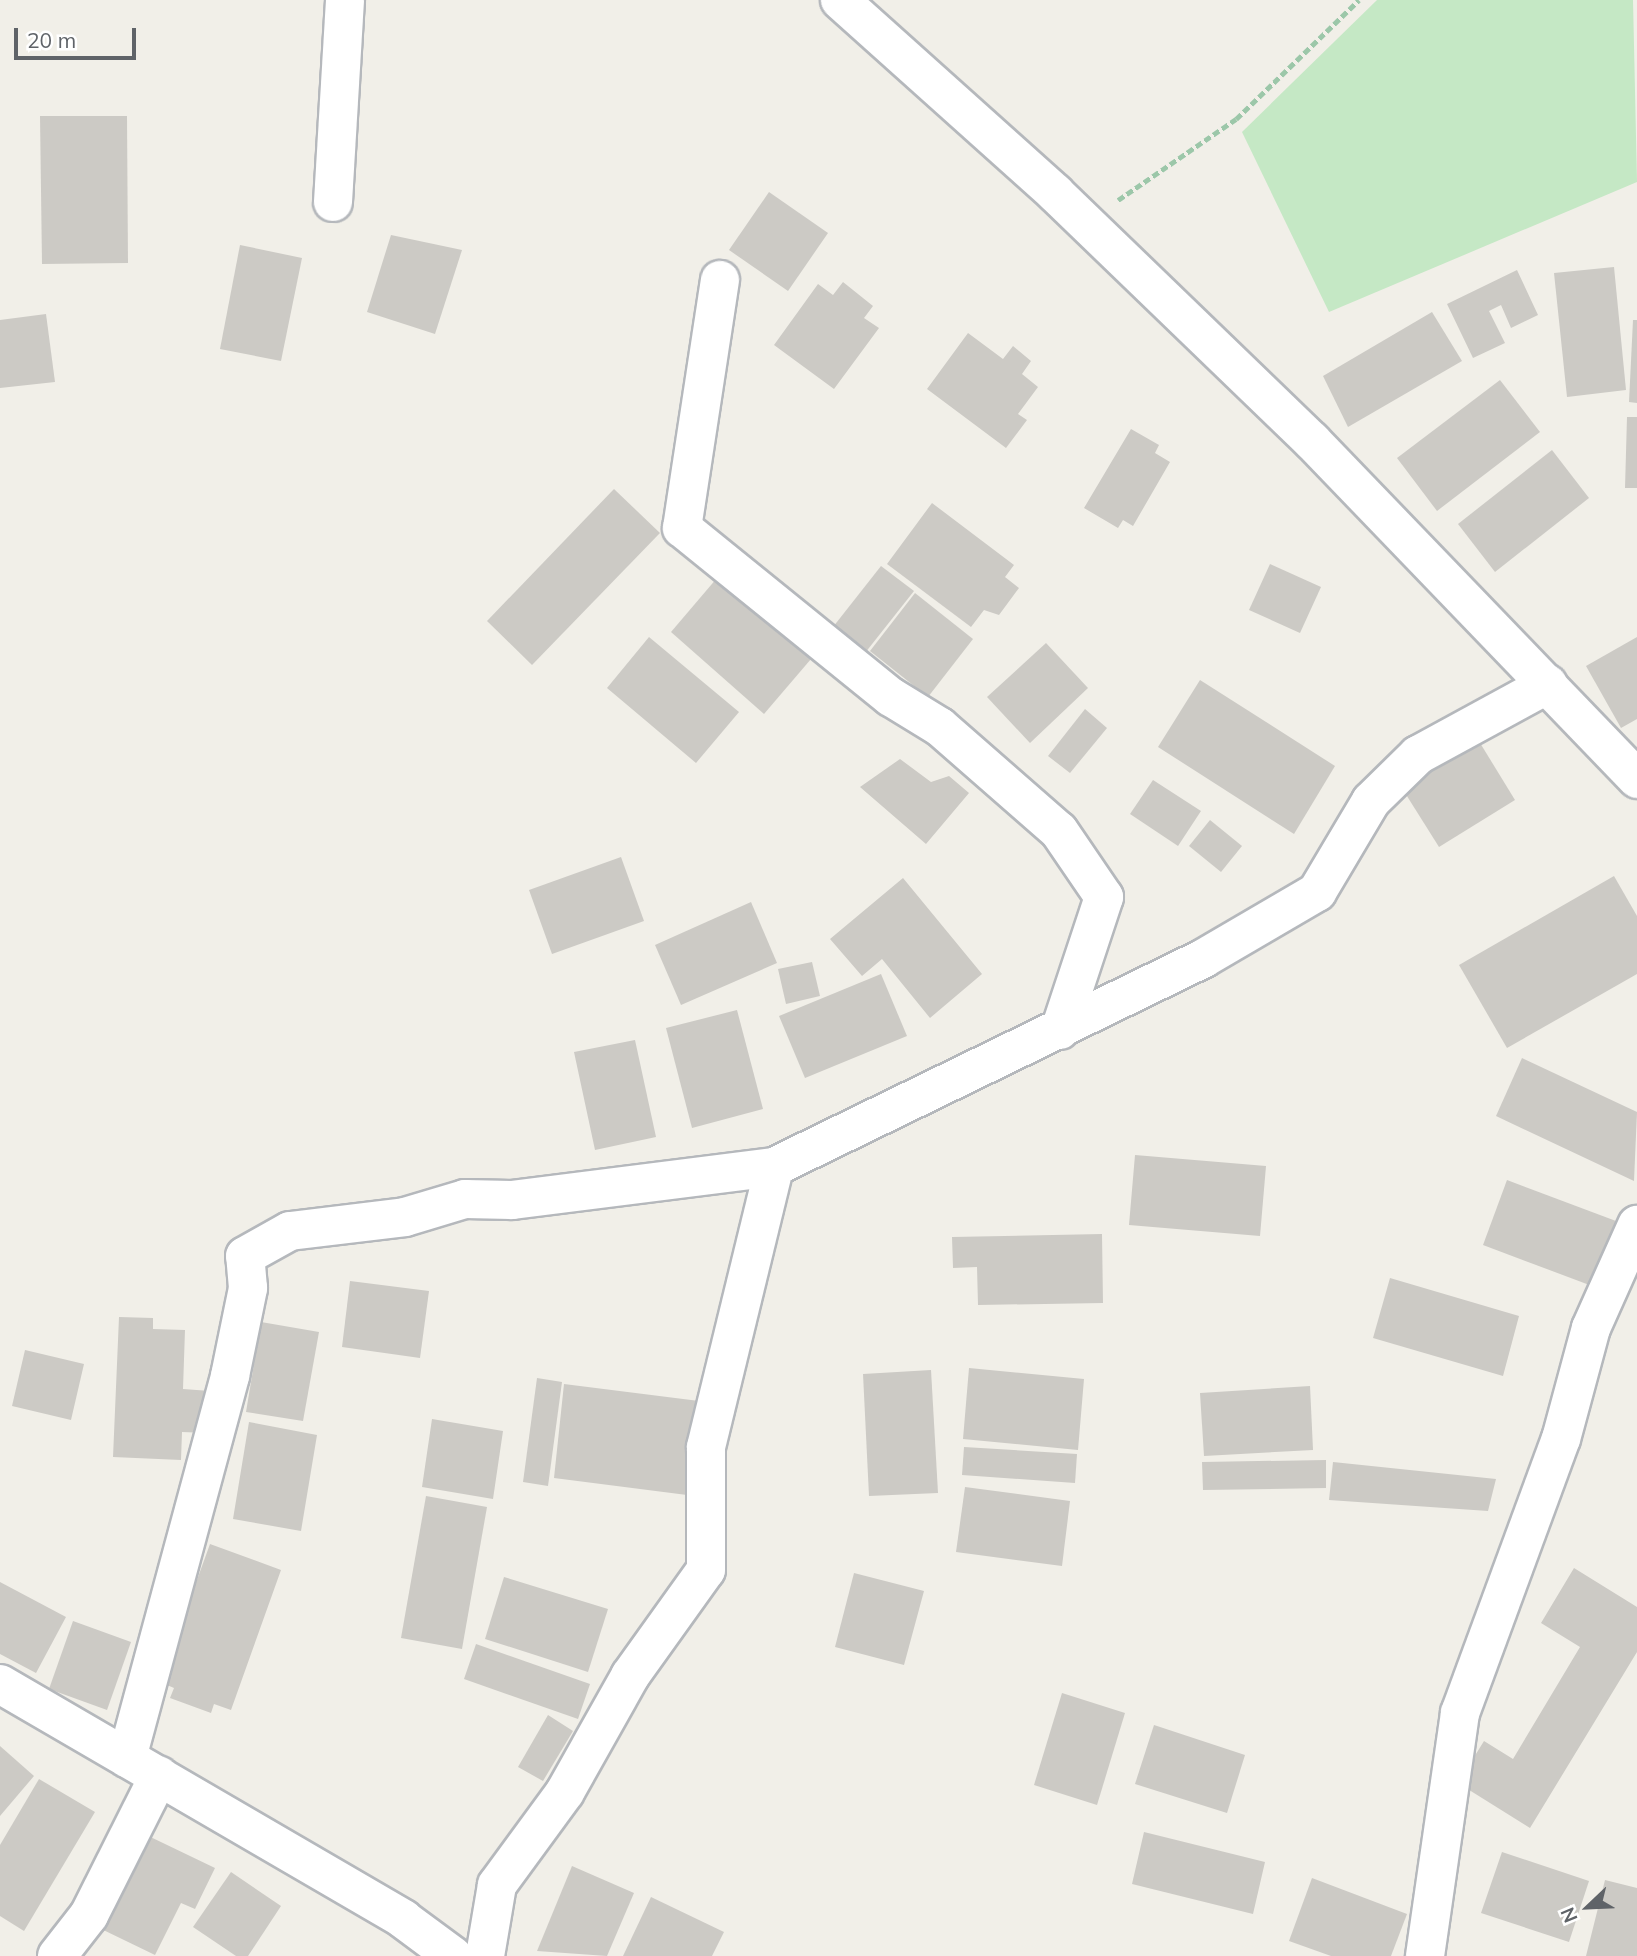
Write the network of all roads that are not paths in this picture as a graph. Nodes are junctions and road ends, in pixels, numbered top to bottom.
1 (345, 0) edge
2 (839, 0) edge
3 (332, 202) dead end
4 (720, 279) dead end
5 (1548, 684) junction
6 (1637, 779) edge
7 (1060, 1030) junction
8 (774, 1167) junction
9 (1637, 1225) edge
10 (0, 1684) edge
11 (143, 1767) junction
12 (57, 1956) edge
13 (453, 1956) edge
14 (485, 1956) edge
15 (1425, 1956) edge

1 - 3 street
2 - 5 street
4 - 7 street
5 - 6 street
5 - 7 street
7 - 8 street
8 - 11 street
8 - 14 street
9 - 15 street
10 - 11 street
11 - 12 street
11 - 13 street

